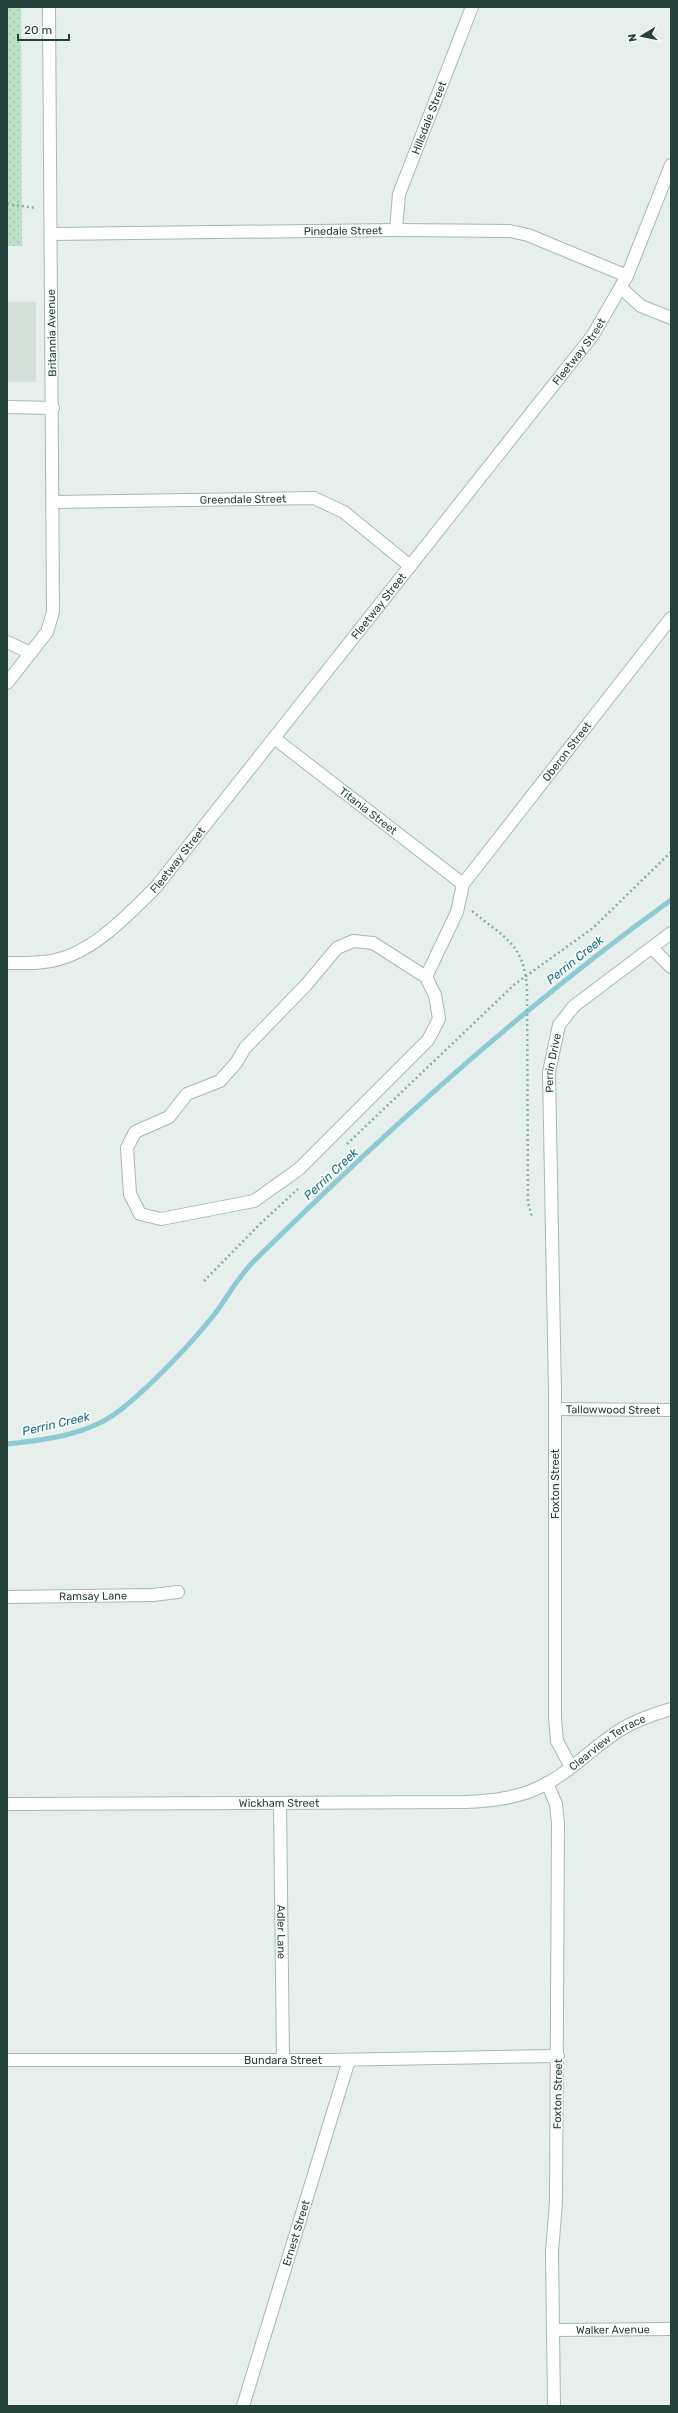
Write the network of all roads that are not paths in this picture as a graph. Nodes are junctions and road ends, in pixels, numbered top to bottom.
1 (49, 7) edge
2 (472, 7) edge
3 (671, 164) edge
4 (396, 230) junction
5 (51, 234) junction
6 (627, 276) junction
7 (621, 288) junction
8 (671, 318) edge
9 (7, 406) edge
10 (53, 408) junction
11 (53, 502) junction
12 (410, 566) junction
13 (671, 618) edge
14 (7, 642) edge
15 (31, 653) junction
16 (7, 683) edge
17 (274, 738) junction
18 (462, 884) junction
19 (671, 933) edge
20 (653, 949) junction
21 (7, 963) edge
22 (671, 967) edge
23 (426, 977) junction
24 (552, 1198) joint
25 (555, 1409) junction
26 (671, 1410) edge
27 (178, 1592) dead end
28 (7, 1597) edge
29 (671, 1709) edge
30 (571, 1767) junction
31 (547, 1783) junction
32 (280, 1803) junction
33 (7, 1804) edge
34 (558, 2056) junction
35 (7, 2060) edge
36 (283, 2060) junction
37 (349, 2060) junction
38 (671, 2329) edge
39 (555, 2330) junction
40 (243, 2406) edge
41 (554, 2406) edge

1 - 5 street, Britannia Avenue
2 - 4 street, Hillsdale Street
3 - 6 street, Fleetway Street
4 - 5 street, Pinedale Street
4 - 6 street, Pinedale Street
5 - 10 street, Britannia Avenue
6 - 7 street, Fleetway Street
7 - 8 street
7 - 12 street, Fleetway Street
9 - 10 street
10 - 11 street, Britannia Avenue
11 - 12 street, Greendale Street
11 - 15 street, Britannia Avenue
12 - 17 street, Fleetway Street
13 - 18 street, Oberon Street
14 - 15 street
15 - 16 street, Britannia Avenue
17 - 18 street, Titania Street
17 - 21 street, Fleetway Street
18 - 23 street
19 - 20 street, Perrin Drive
20 - 22 street
20 - 24 street, Perrin Drive
23 - 23 street
24 - 25 street, Foxton Street
25 - 26 street, Tallowwood Street
25 - 30 street, Foxton Street
27 - 28 street, Ramsay Lane
29 - 30 street, Clearview Terrace
30 - 31 street, Clearview Terrace
31 - 32 street, Wickham Street
31 - 34 street, Foxton Street
32 - 33 street, Wickham Street
32 - 36 street, Adler Lane
34 - 37 street, Bundara Street
34 - 39 street, Foxton Street
35 - 36 street, Bundara Street
36 - 37 street, Bundara Street
37 - 40 street, Ernest Street
38 - 39 street, Walker Avenue
39 - 41 street, Foxton Street

